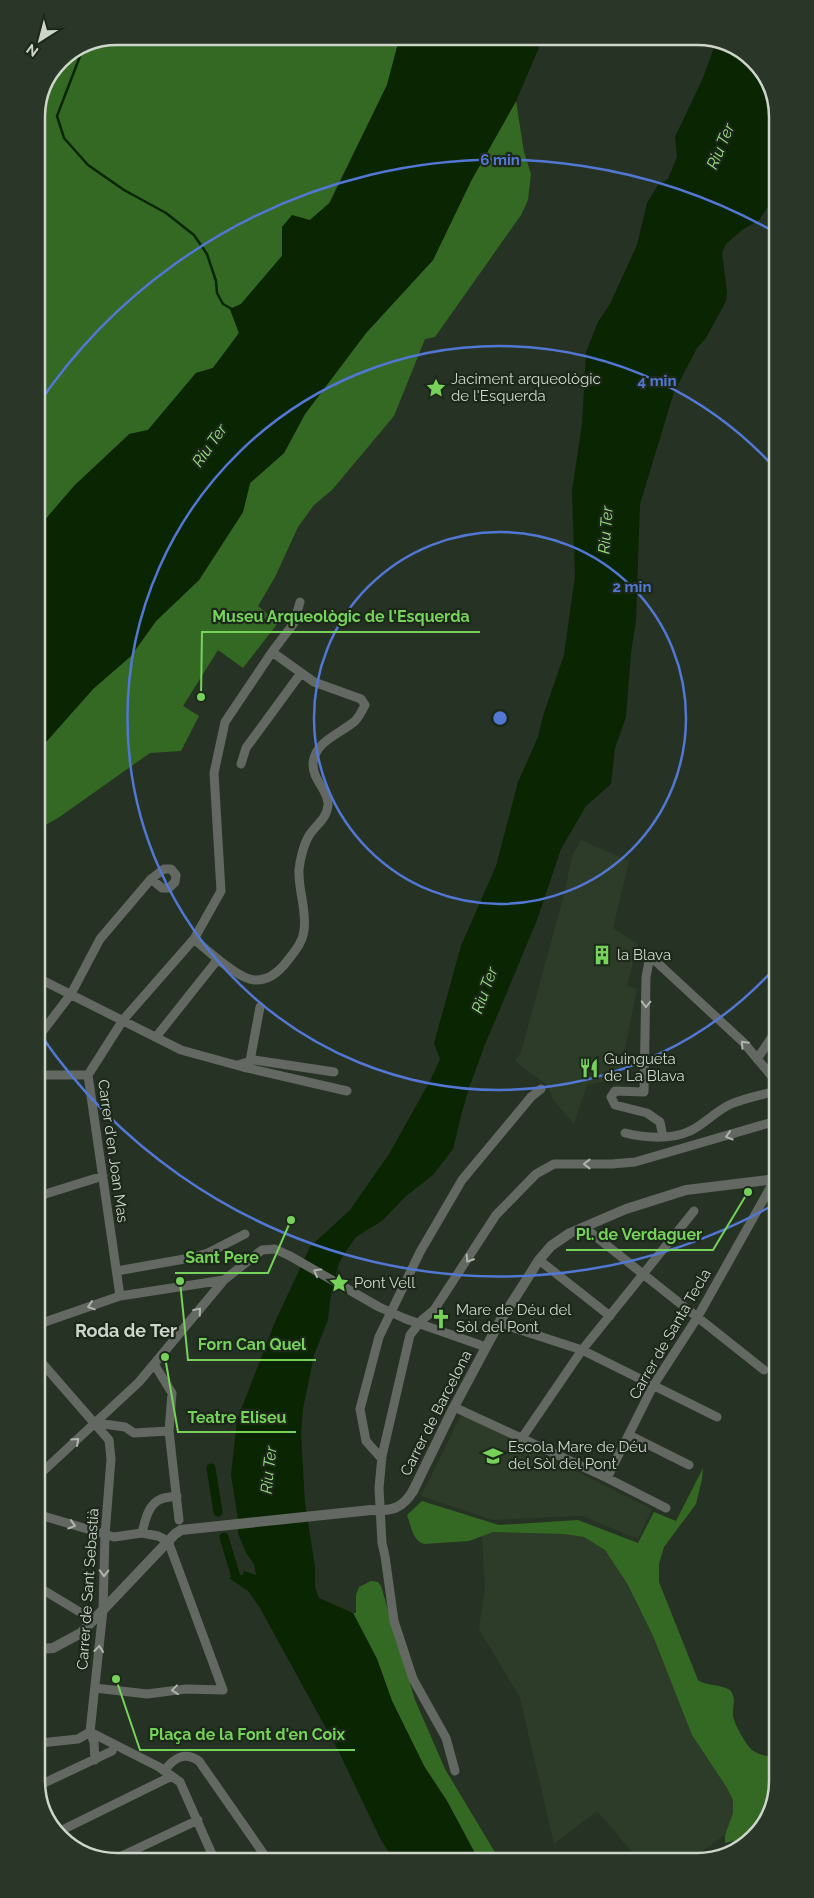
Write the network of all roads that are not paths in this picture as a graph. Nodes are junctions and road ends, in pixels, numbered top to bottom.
1 (300, 602) dead end
2 (272, 652) junction
3 (301, 673) junction
4 (241, 764) dead end
5 (151, 879) dead end
6 (194, 939) junction
7 (218, 959) junction
8 (45, 981) edge
9 (71, 994) junction
10 (260, 1007) dead end
11 (123, 1020) junction
12 (45, 1028) edge
13 (156, 1037) junction
14 (769, 1041) edge
15 (757, 1059) junction
16 (250, 1061) junction
17 (238, 1065) junction
18 (334, 1072) dead end
19 (769, 1073) edge
20 (45, 1075) edge
21 (88, 1075) junction
22 (540, 1089) dead end
23 (347, 1091) dead end
24 (769, 1093) edge
25 (769, 1123) edge
26 (625, 1133) dead end
27 (663, 1138) junction
28 (103, 1176) junction
29 (769, 1180) edge
30 (769, 1191) edge
31 (45, 1194) edge
32 (694, 1210) dead end
33 (585, 1228) junction
34 (245, 1234) dead end
35 (538, 1260) junction
36 (117, 1271) junction
37 (643, 1275) junction
38 (224, 1280) junction
39 (120, 1296) junction
40 (610, 1316) junction
41 (697, 1318) junction
42 (45, 1322) edge
43 (499, 1323) junction
44 (418, 1324) junction
45 (486, 1347) junction
46 (582, 1350) junction
47 (154, 1364) junction
48 (45, 1366) edge
49 (764, 1370) dead end
50 (653, 1386) junction
51 (454, 1407) junction
52 (717, 1417) dead end
53 (96, 1423) junction
54 (169, 1431) junction
55 (629, 1435) junction
56 (522, 1438) junction
57 (382, 1460) junction
58 (689, 1465) dead end
59 (45, 1469) edge
60 (607, 1478) junction
61 (177, 1496) junction
62 (666, 1508) dead end
63 (45, 1517) edge
64 (179, 1520) dead end
65 (142, 1533) junction
66 (105, 1535) junction
67 (168, 1542) junction
68 (45, 1591) edge
69 (103, 1610) junction
70 (93, 1620) junction
71 (45, 1649) edge
72 (95, 1688) junction
73 (90, 1732) junction
74 (45, 1742) edge
75 (112, 1751) dead end
76 (95, 1760) junction
77 (456, 1771) dead end
78 (168, 1773) junction
79 (45, 1783) edge
80 (198, 1820) junction
81 (63, 1829) edge
82 (128, 1853) edge
83 (212, 1853) edge
84 (264, 1853) dead end

1 - 2 street, Carrer d'en Joan Mas
2 - 3 street
2 - 6 street, Carrer d'en Joan Mas
3 - 4 street
3 - 7 street
5 - 9 street
6 - 7 street
6 - 11 street, Carrer d'en Joan Mas
7 - 13 street
8 - 9 street
9 - 11 street
9 - 12 street
10 - 16 street
11 - 13 street
11 - 21 street, Carrer d'en Joan Mas
13 - 17 street
14 - 15 street
15 - 19 street
15 -> 27 street
16 - 17 street
16 - 18 street
17 - 23 street
20 - 21 street
21 - 28 street, Carrer d'en Joan Mas
22 - 57 street
24 - 27 street
25 -> 44 street
26 - 27 street
28 - 31 street
28 - 36 street, Carrer d'en Joan Mas
29 - 33 street, Carrer de Barcelona
30 - 41 street, Carrer de Santa Tecla
32 - 37 street
33 - 35 street, Carrer de Barcelona
33 - 37 street
34 - 36 street
35 - 40 street
35 - 43 street, Carrer de Barcelona
36 - 39 street, Carrer d'en Joan Mas
37 - 40 street
37 - 41 street
38 - 39 street
44 -> 38 street, bridge
47 -> 38 street
39 -> 42 street
40 - 46 street
41 - 49 street
41 - 50 street, Carrer de Santa Tecla
43 - 45 street, Carrer de Barcelona
43 - 46 street
44 - 45 street
44 - 57 street
45 - 51 street, Carrer de Barcelona
46 - 50 street
46 - 56 street
47 - 53 street
47 - 54 street
48 - 53 street, Carrer de Sant Sebastià
50 - 52 street
50 - 55 street, Carrer de Santa Tecla
51 - 56 street
51 - 67 street, Carrer de Barcelona, bridge
53 - 54 street
59 -> 53 street
53 - 66 street, Carrer de Sant Sebastià
54 - 61 street
55 - 58 street
55 - 60 street, Carrer de Santa Tecla
56 - 60 street
57 - 77 street
60 - 62 street
61 - 64 street
61 - 65 street
63 -> 66 street
65 - 66 street
65 - 67 street
66 -> 69 street, Carrer de Sant Sebastià
67 - 69 street
67 -> 72 street
68 - 70 street
69 - 70 street
72 -> 69 street, Carrer de Sant Sebastià
70 - 71 street
72 - 73 street, Carrer de Sant Sebastià
73 - 74 street
73 - 76 street, Carrer de Sant Sebastià
73 - 78 street
75 - 76 street
76 - 79 street
78 - 80 street
78 - 81 street
78 - 84 street
80 - 82 street
80 - 83 street

